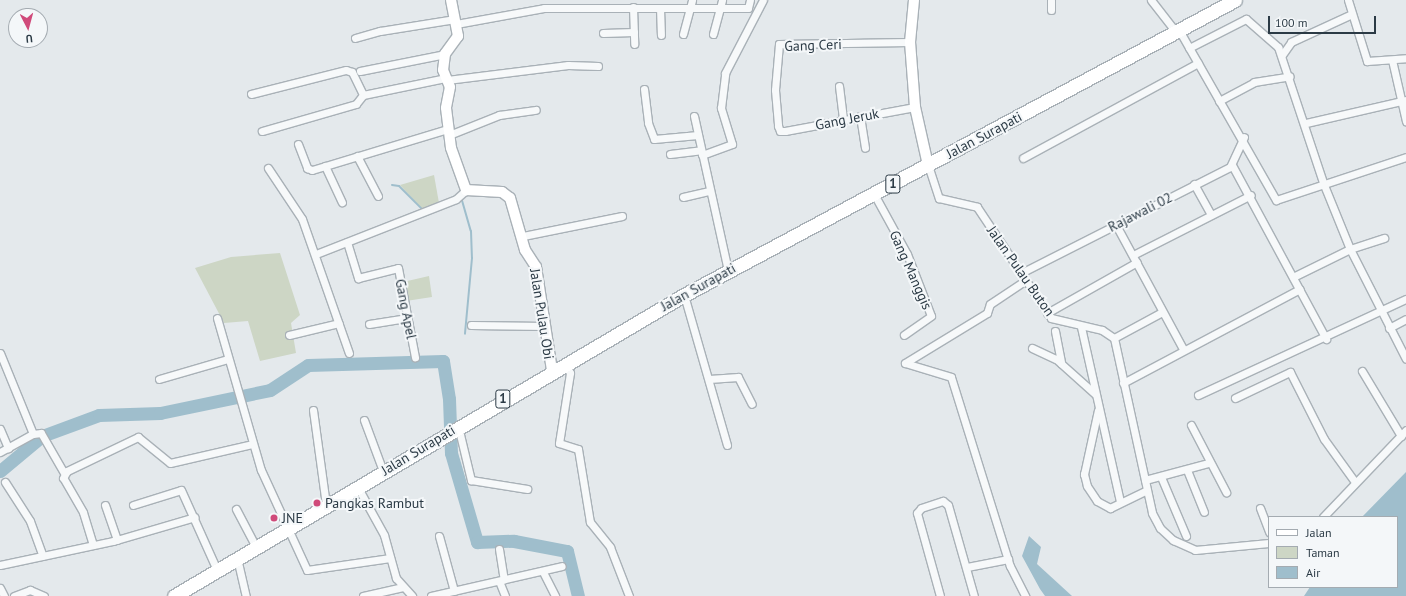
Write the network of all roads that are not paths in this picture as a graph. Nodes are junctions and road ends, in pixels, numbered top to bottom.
1 (451, 0) edge
2 (692, 0) edge
3 (722, 0) edge
4 (750, 0) edge
5 (763, 0) edge
6 (914, 0) edge
7 (1052, 0) edge
8 (1151, 0) edge
9 (1235, 0) edge
10 (1348, 0) edge
11 (633, 8) junction
12 (660, 8) junction
13 (690, 8) junction
14 (720, 8) junction
15 (1051, 10) dead end
16 (1352, 14) junction
17 (455, 21) junction
18 (1178, 31) junction
19 (634, 32) junction
20 (603, 33) dead end
21 (683, 34) dead end
22 (713, 34) dead end
23 (661, 35) dead end
24 (355, 38) dead end
25 (910, 42) junction
26 (634, 44) dead end
27 (1189, 48) junction
28 (445, 54) junction
29 (1282, 55) junction
30 (1406, 58) edge
31 (1392, 60) junction
32 (1198, 64) junction
33 (598, 66) dead end
34 (360, 71) dead end
35 (1290, 76) junction
36 (447, 79) junction
37 (839, 86) dead end
38 (644, 89) dead end
39 (251, 94) dead end
40 (363, 95) junction
41 (1403, 100) edge
42 (1219, 101) junction
43 (914, 107) junction
44 (536, 110) dead end
45 (694, 116) dead end
46 (860, 116) junction
47 (843, 119) junction
48 (1406, 121) edge
49 (1306, 122) junction
50 (262, 131) dead end
51 (780, 131) joint
52 (448, 132) junction
53 (698, 135) junction
54 (1244, 138) junction
55 (298, 144) dead end
56 (865, 148) dead end
57 (701, 153) junction
58 (670, 154) dead end
59 (357, 156) junction
60 (1406, 157) edge
61 (1023, 158) dead end
62 (928, 165) junction
63 (1232, 165) junction
64 (325, 166) junction
65 (268, 168) dead end
66 (1194, 184) junction
67 (1324, 185) junction
68 (709, 192) junction
69 (462, 194) junction
70 (874, 194) junction
71 (1250, 195) junction
72 (378, 196) dead end
73 (683, 197) dead end
74 (342, 202) dead end
75 (1211, 215) junction
76 (622, 216) dead end
77 (1116, 225) junction
78 (523, 236) junction
79 (1384, 238) dead end
80 (347, 242) junction
81 (1350, 249) junction
82 (316, 254) junction
83 (1133, 255) junction
84 (1137, 262) junction
85 (728, 271) junction
86 (1021, 273) junction
87 (1293, 277) junction
88 (1026, 280) junction
89 (1300, 289) junction
90 (684, 294) junction
91 (1406, 299) edge
92 (1162, 312) junction
93 (1380, 312) junction
94 (1047, 313) junction
95 (217, 318) dead end
96 (408, 318) junction
97 (1406, 319) edge
98 (339, 323) junction
99 (369, 324) dead end
100 (471, 325) dead end
101 (545, 326) junction
102 (1081, 327) junction
103 (1388, 328) junction
104 (1055, 331) dead end
105 (290, 335) dead end
106 (904, 335) dead end
107 (1114, 338) junction
108 (1326, 339) junction
109 (1032, 348) dead end
110 (1183, 349) junction
111 (0, 353) edge
112 (349, 353) dead end
113 (415, 357) dead end
114 (228, 359) junction
115 (1406, 359) edge
116 (565, 363) junction
117 (1061, 363) junction
118 (552, 370) junction
119 (1362, 371) dead end
120 (159, 379) dead end
121 (709, 379) junction
122 (1123, 383) junction
123 (1095, 394) junction
124 (1198, 395) dead end
125 (1235, 398) dead end
126 (752, 404) dead end
127 (1098, 408) junction
128 (313, 410) dead end
129 (364, 420) dead end
130 (1191, 425) dead end
131 (456, 427) junction
132 (0, 428) edge
133 (1403, 433) edge
134 (33, 434) junction
135 (252, 444) junction
136 (727, 445) dead end
137 (8, 448) junction
138 (0, 452) edge
139 (1208, 463) junction
140 (384, 470) junction
141 (1187, 470) junction
142 (64, 473) junction
143 (1161, 477) junction
144 (1145, 480) junction
145 (5, 482) dead end
146 (1355, 482) junction
147 (357, 486) junction
148 (527, 489) dead end
149 (1147, 490) junction
150 (1226, 492) dead end
151 (1120, 502) junction
152 (105, 505) dead end
153 (133, 505) dead end
154 (326, 505) junction
155 (1260, 508) dead end
156 (236, 509) dead end
157 (1204, 512) dead end
158 (1324, 516) edge
159 (195, 517) junction
160 (289, 527) junction
161 (1268, 529) edge
162 (438, 536) dead end
163 (1186, 536) dead end
164 (117, 540) junction
165 (1268, 544) edge
166 (93, 545) junction
167 (256, 547) junction
168 (499, 549) dead end
169 (43, 556) junction
170 (237, 558) junction
171 (390, 558) junction
172 (1008, 559) junction
173 (0, 565) edge
174 (562, 566) dead end
175 (967, 567) junction
176 (217, 570) junction
177 (543, 572) junction
178 (501, 580) junction
179 (403, 587) junction
180 (0, 588) edge
181 (454, 591) junction
182 (446, 594) edge
183 (4, 596) edge
184 (14, 596) edge
185 (44, 596) edge
186 (174, 596) edge
187 (246, 596) edge
188 (363, 596) edge
189 (412, 596) edge
190 (431, 596) edge
191 (505, 596) edge
192 (555, 596) edge
193 (629, 596) edge
194 (940, 596) edge
195 (974, 596) edge
196 (1025, 596) edge

1 - 17 street
2 - 13 street
3 - 14 street
4 - 14 street
5 - 57 street
6 - 25 street
7 - 15 street
8 - 18 street
9 - 18 highway, Jalan Surapati / 1
10 - 16 street
11 - 12 street
11 - 17 street
11 - 19 street
12 - 13 street
12 - 23 street
13 - 14 street
13 - 21 street
14 - 22 street
16 - 29 street
16 - 31 street
17 - 24 street
17 - 28 street
18 - 27 street
18 - 62 highway, Jalan Surapati / 1
19 - 20 street
19 - 26 street
25 - 43 street
25 - 51 street, Gang Ceri
27 - 29 street
27 - 32 street
28 - 34 street
28 - 36 street
29 - 35 street
30 - 31 street
31 - 41 street
32 - 42 street
32 - 61 street
33 - 36 street
35 - 42 street
35 - 49 street
36 - 40 street
36 - 52 street
37 - 47 street
38 - 53 street
39 - 40 street
40 - 50 street
41 - 48 street
41 - 49 street
42 - 54 street
43 - 46 street, Gang Jeruk
43 - 62 street
44 - 52 street
45 - 53 street
46 - 47 street, Gang Jeruk
46 - 56 street
47 - 51 street, Gang Jeruk
49 - 67 street
52 - 59 street
52 - 69 street
53 - 57 street
54 - 63 street
54 - 67 street
55 - 64 street
57 - 58 street
57 - 68 street
59 - 64 street
59 - 72 street
60 - 67 street
62 - 70 highway, Jalan Surapati / 1
62 - 86 street, Jalan Pulau Buton
63 - 66 street, Rajawali 02
63 - 71 street
64 - 74 street
65 - 82 street
66 - 75 street
66 - 77 street, Rajawali 02
67 - 81 street
68 - 73 street
68 - 85 street
69 - 78 street, Jalan Pulau Obi
69 - 80 street
70 - 85 highway, Jalan Surapati / 1
70 - 106 street, Gang Manggis
71 - 75 street
71 - 87 street
75 - 83 street
76 - 78 street
77 - 83 street
77 - 86 street, Rajawali 02
78 - 101 street, Jalan Pulau Obi
79 - 81 street
80 - 82 street
80 - 96 street, Gang Apel
81 - 87 street
81 - 93 street
82 - 98 street
83 - 84 street
84 - 92 street
84 - 94 street
85 - 90 highway, Jalan Surapati / 1
86 - 88 street, Jalan Pulau Buton
87 - 89 street
88 - 94 street, Jalan Pulau Buton
88 - 172 street
89 - 108 street
89 - 110 street
90 - 116 highway, Jalan Surapati / 1
90 - 121 street
91 - 93 street
92 - 107 street
92 - 110 street
93 - 103 street
93 - 108 street
94 - 102 street, Jalan Pulau Buton
95 - 114 street
96 - 99 street
96 - 113 street, Gang Apel
97 - 103 street
98 - 105 street
98 - 112 street
100 - 101 street
101 - 118 street, Jalan Pulau Obi
102 - 107 street, Jalan Pulau Buton
102 - 123 street
103 - 115 street
104 - 117 street
107 - 122 street
108 - 124 street
109 - 117 street
110 - 122 street
111 - 134 street
114 - 120 street
114 - 135 street
116 - 118 highway, Jalan Surapati / 1
116 - 193 street
117 - 123 street
118 - 131 highway, Jalan Surapati / 1
119 - 133 street
121 - 126 street
121 - 136 street
122 - 144 street
123 - 127 street
125 - 146 street
127 - 151 street
127 - 151 street
128 - 154 street
129 - 140 street
130 - 139 street
131 - 140 highway, Jalan Surapati / 1
131 - 148 street
132 - 137 street
133 - 146 street
134 - 137 street
134 - 142 street
135 - 142 street
135 - 160 street
137 - 138 street
139 - 141 street
139 - 150 street
140 - 147 highway, Jalan Surapati / 1
141 - 143 street
141 - 157 street
142 - 166 street
143 - 144 street
143 - 163 street
144 - 149 street
145 - 169 street
146 - 158 street
147 - 154 highway, Jalan Surapati / 1
147 - 171 street
149 - 151 street
149 - 165 street
152 - 164 street
153 - 159 street
154 - 160 highway, Jalan Surapati / 1
155 - 161 street
156 - 167 street
159 - 164 street
159 - 176 street
160 - 167 highway, Jalan Surapati / 1
160 - 171 street
162 - 181 street
164 - 166 street
166 - 169 street
167 - 170 highway, Jalan Surapati / 1
168 - 178 street
169 - 173 street
170 - 176 highway, Jalan Surapati / 1
170 - 187 street
171 - 179 street
172 - 175 street
172 - 196 street
174 - 177 street
175 - 194 street
175 - 195 street
176 - 186 highway, Jalan Surapati / 1
177 - 178 street
177 - 192 street
178 - 181 street
178 - 191 street
179 - 188 street
179 - 189 street
180 - 183 street
181 - 182 street
182 - 190 street
184 - 185 street

